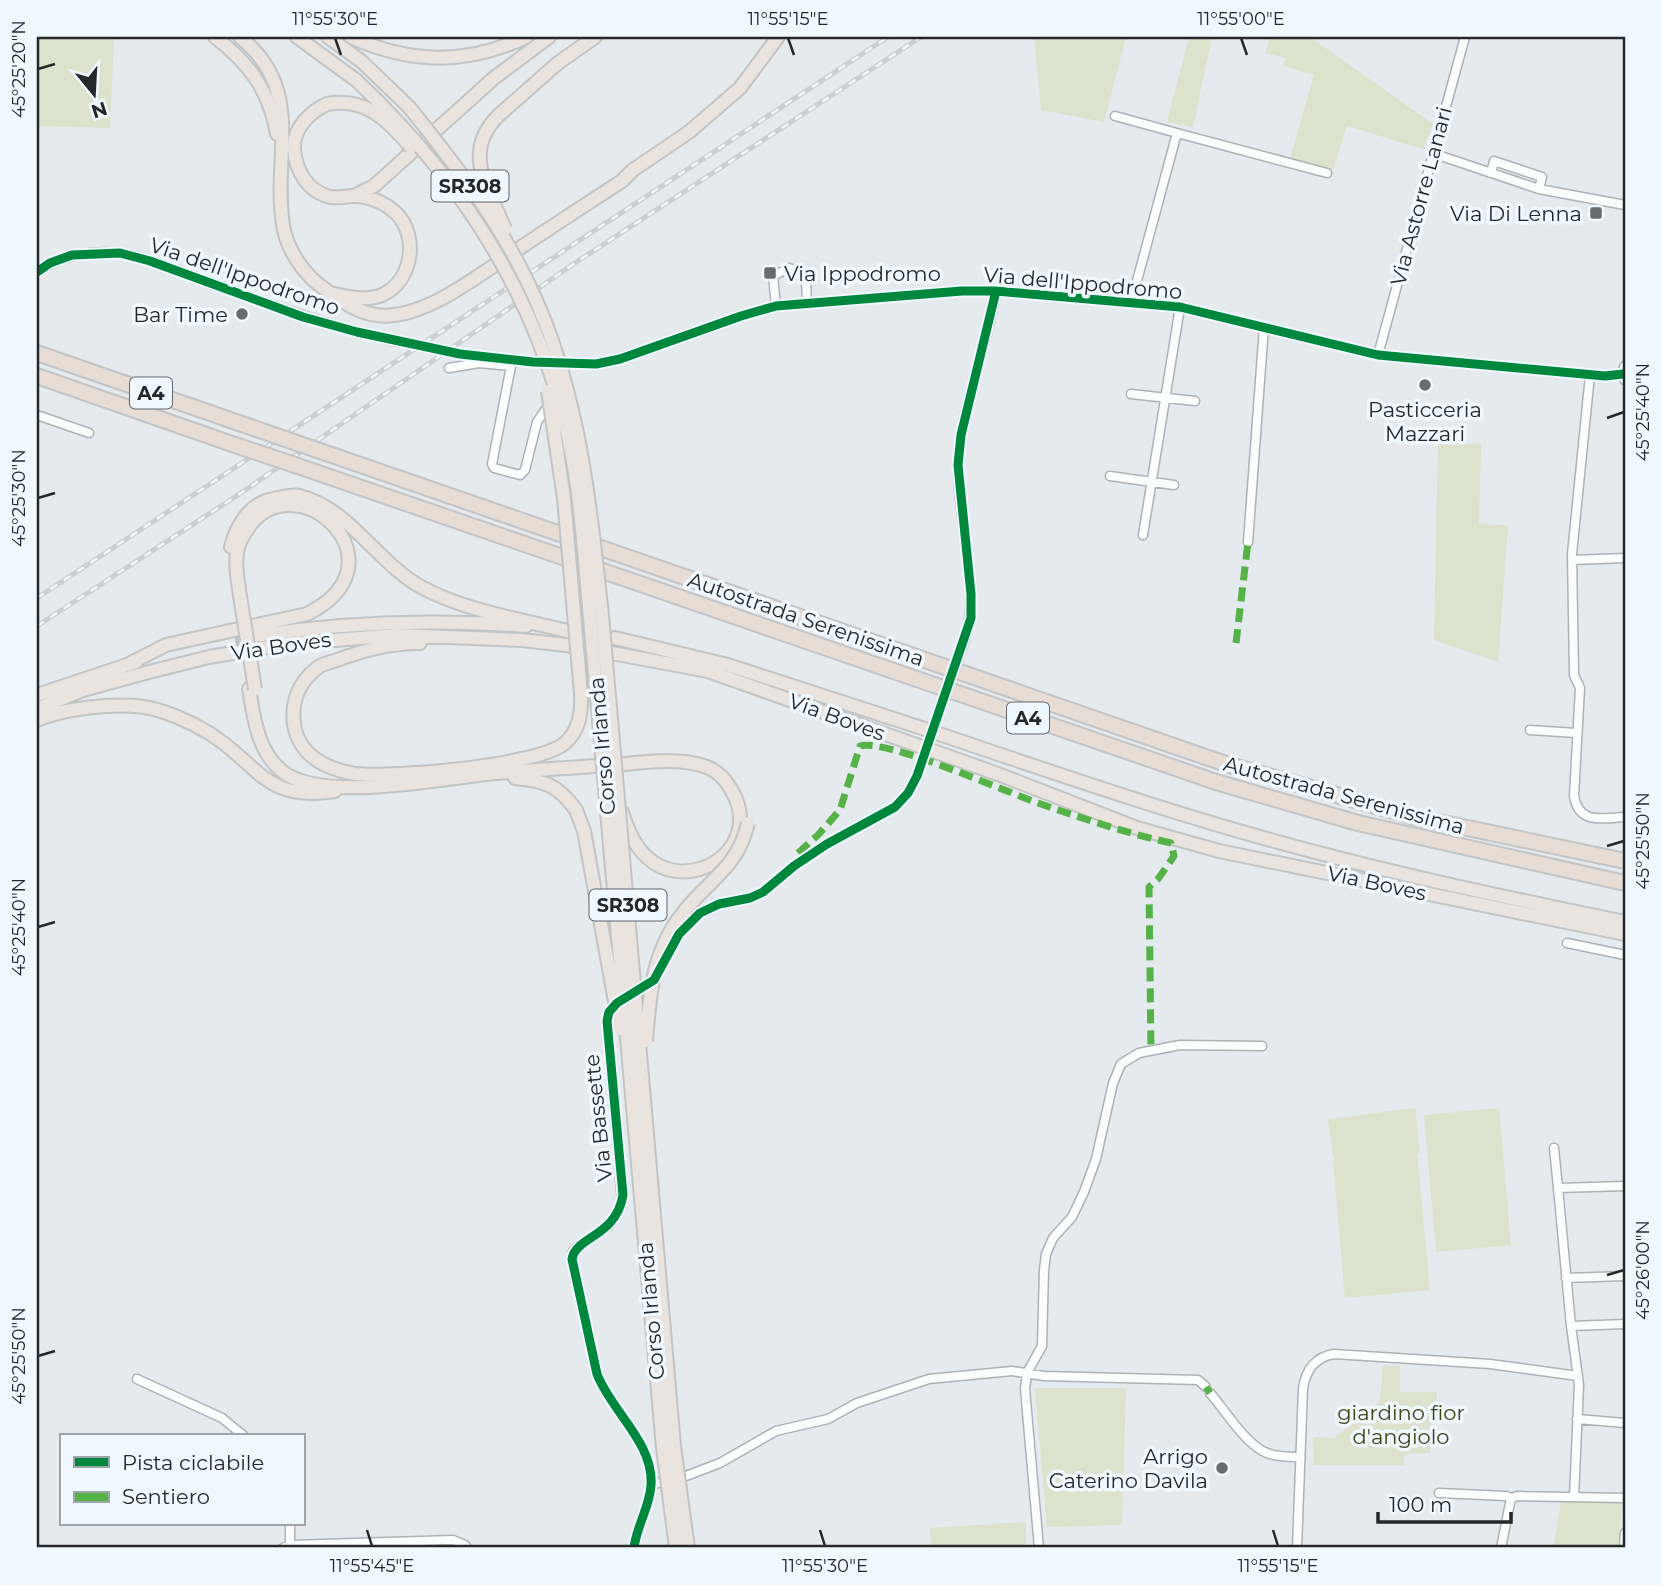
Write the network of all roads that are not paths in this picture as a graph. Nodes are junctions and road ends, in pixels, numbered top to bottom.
1 (215, 37) edge
2 (240, 37) edge
3 (297, 37) edge
4 (328, 37) edge
5 (351, 37) edge
6 (527, 37) edge
7 (549, 37) edge
8 (595, 37) edge
9 (1465, 37) edge
10 (775, 39) edge
11 (1115, 116) dead end
12 (1177, 133) junction
13 (1432, 153) junction
14 (281, 155) junction
15 (1327, 173) dead end
16 (1491, 173) junction
17 (1539, 189) junction
18 (354, 196) junction
19 (462, 200) junction
20 (1625, 205) edge
21 (523, 271) junction
22 (38, 273) edge
23 (996, 291) junction
24 (331, 294) junction
25 (807, 302) junction
26 (1132, 303) junction
27 (776, 306) junction
28 (1180, 307) junction
29 (1264, 327) junction
30 (398, 342) tunnel mouth
31 (544, 352) junction
32 (37, 353) edge
33 (460, 354) tunnel mouth
34 (1378, 355) junction
35 (557, 363) junction
36 (449, 368) dead end
37 (1624, 374) edge
38 (1590, 375) junction
39 (37, 376) edge
40 (1131, 394) dead end
41 (1165, 398) junction
42 (1195, 401) dead end
43 (37, 415) edge
44 (89, 433) dead end
45 (1111, 475) dead end
46 (1152, 482) junction
47 (1174, 485) dead end
48 (1143, 535) dead end
49 (1248, 542) dead end
50 (1625, 558) edge
51 (1572, 560) junction
52 (236, 597) junction
53 (253, 636) tunnel mouth
54 (615, 638) dead end
55 (235, 639) tunnel mouth
56 (539, 642) junction
57 (129, 664) junction
58 (252, 689) junction
59 (37, 695) edge
60 (37, 709) edge
61 (37, 720) edge
62 (1530, 730) dead end
63 (1576, 733) junction
64 (464, 768) junction
65 (378, 775) junction
66 (452, 779) junction
67 (361, 787) junction
68 (618, 799) junction
69 (1625, 817) edge
70 (744, 823) junction
71 (1625, 861) edge
72 (1625, 883) edge
73 (1625, 922) edge
74 (1625, 934) edge
75 (1567, 943) dead end
76 (1625, 955) edge
77 (1262, 1045) dead end
78 (644, 1080) junction
79 (634, 1107) junction
80 (1553, 1148) dead end
81 (1625, 1186) edge
82 (1559, 1188) junction
83 (1625, 1276) edge
84 (1566, 1278) junction
85 (1625, 1324) edge
86 (1571, 1326) junction
87 (1027, 1373) junction
88 (1578, 1376) junction
89 (137, 1379) dead end
90 (1577, 1419) junction
91 (1625, 1423) edge
92 (242, 1434) edge
93 (1300, 1457) junction
94 (651, 1485) junction
95 (1439, 1493) dead end
96 (1574, 1497) junction
97 (1511, 1498) junction
98 (1625, 1498) edge
99 (290, 1526) edge
100 (1625, 1534) edge
101 (287, 1547) edge
102 (467, 1548) edge
103 (634, 1548) edge
104 (676, 1548) edge
105 (688, 1548) edge
106 (1039, 1548) edge
107 (1297, 1548) edge
108 (1501, 1548) edge
109 (1624, 1548) edge

1 - 14 highway
2 - 14 highway
3 - 19 highway, Corso Irlanda / SR308, bridge
4 - 21 highway, Corso Irlanda / SR308, bridge
5 - 6 highway
7 - 18 highway
8 - 21 highway, bridge
9 - 13 street, Via Astorre Lanari
10 - 24 highway
11 - 12 street
12 - 15 street
12 - 26 street
13 - 16 street
13 - 34 street, Via Astorre Lanari
14 - 24 highway
16 - 17 street
16 - 17 street
17 - 20 street
18 - 19 highway, bridge
18 - 24 highway
19 - 31 highway, Corso Irlanda / SR308, bridge
21 - 68 highway, Corso Irlanda / SR308, bridge
22 - 30 street, Via dell'Ippodromo
23 - 25 street, Via dell'Ippodromo
23 - 26 street, Via dell'Ippodromo
23 - 94 street, Via Bassette, bridge
25 - 27 street, Via dell'Ippodromo
25 - 27 street
26 - 28 street, Via dell'Ippodromo
27 - 35 street, Via dell'Ippodromo
28 - 29 street, Via dell'Ippodromo
28 - 41 street
29 - 34 street, Via dell'Ippodromo
29 - 49 street
31 - 64 highway, bridge
31 - 79 highway, Corso Irlanda / SR308, bridge
32 - 71 highway, Autostrada Serenissima / A4, bridge
33 - 35 street, Via dell'Ippodromo
34 - 38 street, Via dell'Ippodromo
35 - 36 street
37 - 38 street, Via dell'Ippodromo
38 - 51 street
39 - 72 highway, Autostrada Serenissima / A4, bridge
40 - 41 street
41 - 42 street
41 - 46 street
43 - 44 street
45 - 46 street
46 - 47 street
46 - 48 street
50 - 51 street
51 - 63 street
52 - 53 highway, Via Boves
52 - 57 highway
52 - 58 highway
54 - 73 highway, Via Boves
55 - 57 highway, Via Boves
56 - 60 highway, Via Boves
56 - 65 highway
56 - 74 highway, Via Boves
57 - 59 highway, Via Boves
58 - 65 highway
58 - 67 highway
61 - 67 highway
62 - 63 street
63 - 69 street
64 - 65 highway
64 - 70 highway
66 - 67 highway
66 - 70 highway
66 - 79 highway, bridge
68 - 70 highway, bridge
68 - 78 highway, Corso Irlanda / SR308, bridge
70 - 78 highway, bridge
75 - 76 street
77 - 87 street
78 - 105 highway, Corso Irlanda / SR308, bridge
79 - 104 highway, Corso Irlanda / SR308, bridge
80 - 82 street
81 - 82 street
82 - 84 street
83 - 84 street
84 - 86 street
85 - 86 street
86 - 88 street
87 - 93 street
87 - 94 street
87 - 106 street
88 - 90 street
88 - 93 street
89 - 92 street
90 - 91 street
90 - 96 street
93 - 107 street
94 - 103 street, Via Bassette
95 - 97 street
96 - 97 street
96 - 98 street
97 - 108 street
99 - 101 street
100 - 109 street
101 - 102 street

